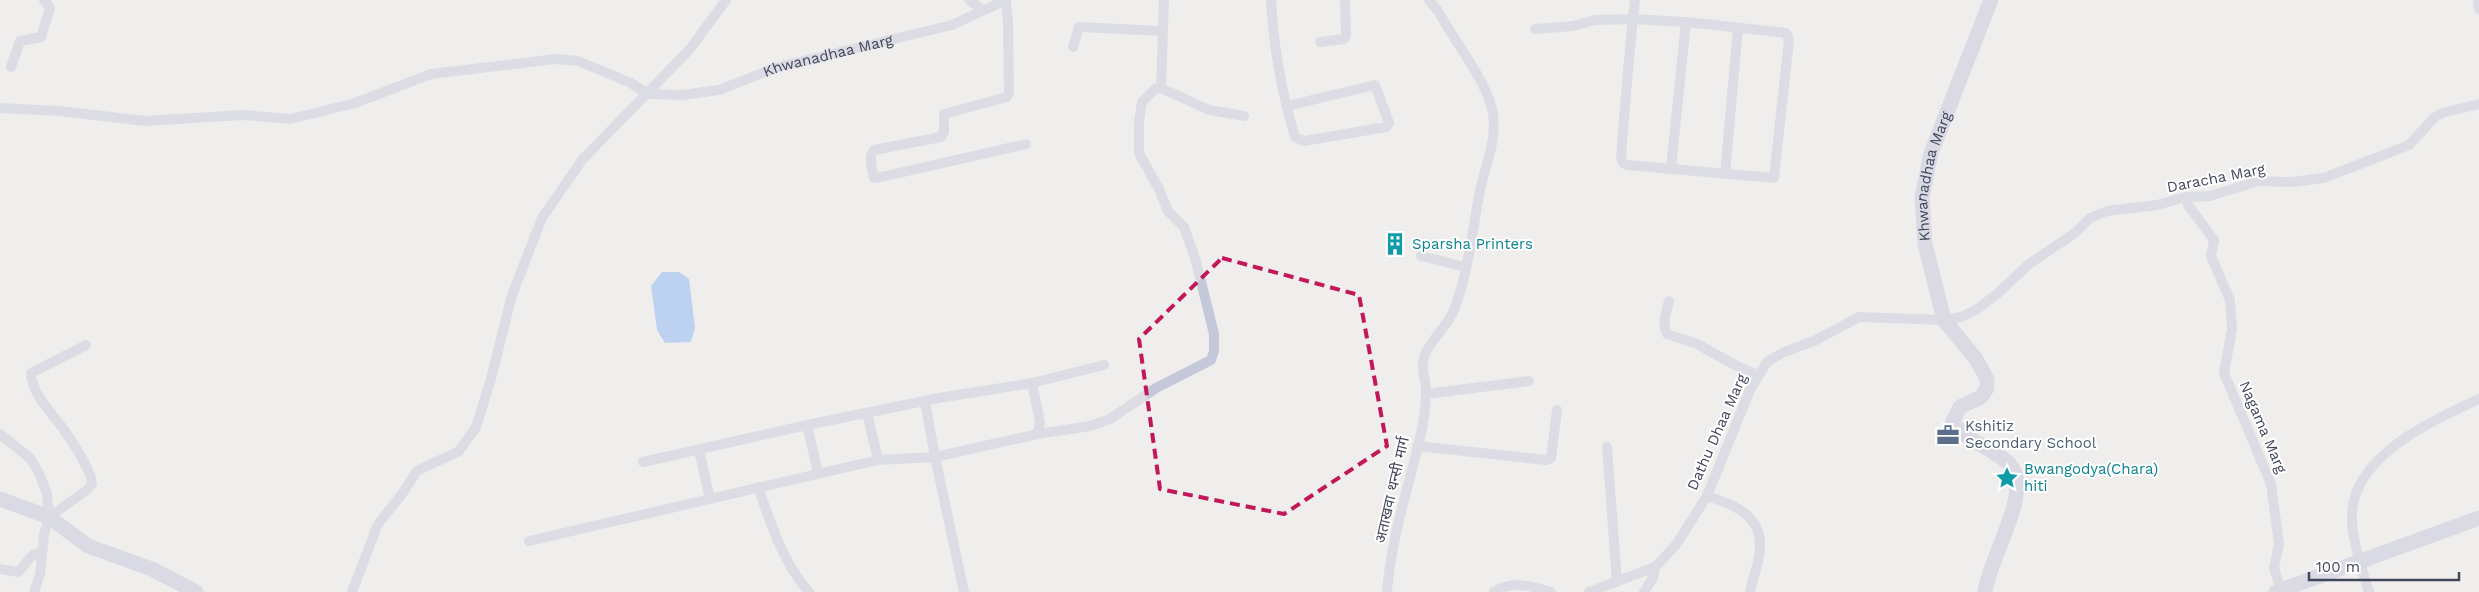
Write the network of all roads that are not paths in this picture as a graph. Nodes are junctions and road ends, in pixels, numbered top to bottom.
1 (44, 0) edge
2 (726, 0) edge
3 (969, 0) edge
4 (1006, 0) edge
5 (1164, 0) edge
6 (1271, 0) edge
7 (1345, 0) edge
8 (1429, 0) edge
9 (1635, 0) edge
10 (1991, 0) edge
11 (2478, 0) edge
12 (2479, 9) edge
13 (983, 10) junction
14 (1633, 19) junction
15 (1686, 22) junction
16 (1738, 28) junction
17 (1535, 29) dead end
18 (1163, 30) junction
19 (1320, 42) dead end
20 (1073, 47) dead end
21 (11, 67) dead end
22 (1161, 88) junction
23 (648, 94) junction
24 (2479, 104) edge
25 (1287, 106) junction
26 (0, 108) edge
27 (1244, 116) dead end
28 (1026, 144) dead end
29 (1671, 168) junction
30 (1725, 174) junction
31 (2186, 197) junction
32 (1421, 256) dead end
33 (1465, 268) junction
34 (1669, 301) dead end
35 (1944, 320) junction
36 (86, 345) dead end
37 (1104, 365) dead end
38 (1758, 375) junction
39 (1529, 381) dead end
40 (1032, 383) junction
41 (1426, 394) junction
42 (2479, 399) edge
43 (925, 402) junction
44 (1557, 410) dead end
45 (867, 413) junction
46 (807, 425) junction
47 (0, 434) edge
48 (1038, 434) junction
49 (1417, 446) junction
50 (1607, 447) dead end
51 (699, 450) junction
52 (935, 457) junction
53 (878, 460) junction
54 (643, 462) dead end
55 (818, 473) junction
56 (758, 487) junction
57 (1707, 496) junction
58 (0, 498) edge
59 (710, 498) junction
60 (49, 517) junction
61 (2479, 518) edge
62 (529, 541) dead end
63 (42, 552) junction
64 (2360, 562) junction
65 (1655, 567) junction
66 (0, 569) edge
67 (1617, 582) junction
68 (2278, 591) edge
69 (34, 592) edge
70 (196, 592) edge
71 (352, 592) edge
72 (809, 592) edge
73 (964, 592) edge
74 (1387, 592) edge
75 (1494, 592) edge
76 (1551, 592) edge
77 (1589, 592) edge
78 (1644, 592) edge
79 (1750, 592) edge
80 (1985, 592) edge
81 (2369, 592) edge

1 - 21 street
2 - 23 street
3 - 13 street
4 - 13 street, Khwanadhaa Marg
4 - 28 street
5 - 18 street
6 - 25 street
7 - 19 street
8 - 33 street, अताखवा थन्सी मार्ग
9 - 14 street
10 - 35 street, Khwanadhaa Marg
11 - 12 street
13 - 23 street, Khwanadhaa Marg
14 - 15 street
14 - 17 street
14 - 29 street
15 - 16 street
15 - 29 street
16 - 30 street
16 - 30 street
18 - 20 street
18 - 22 street
22 - 27 street
22 - 48 street
23 - 26 street
23 - 71 street
24 - 31 street, Daracha Marg
25 - 25 street
29 - 30 street
31 - 35 street, Daracha Marg
31 - 68 street, Nagama Marg
32 - 33 street
33 - 41 street, अताखवा थन्सी मार्ग
34 - 38 street
35 - 38 street, Dathu Dhaa Marg
35 - 80 street, Khwanadhaa Marg
36 - 60 street
37 - 40 street
38 - 57 street, Dathu Dhaa Marg
39 - 41 street
40 - 43 street
40 - 48 street
41 - 49 street, अताखवा थन्सी मार्ग
42 - 64 street
43 - 45 street
43 - 52 street
44 - 49 street
45 - 46 street
45 - 53 street
46 - 51 street
46 - 55 street
47 - 60 street
48 - 52 street
49 - 74 street, अताखवा थन्सी मार्ग
50 - 67 street
51 - 54 street
51 - 59 street
52 - 53 street
52 - 73 street
53 - 55 street
55 - 56 street
56 - 59 street
56 - 72 street
57 - 65 street, Dathu Dhaa Marg
57 - 79 street
58 - 60 street
59 - 62 street
60 - 63 street
60 - 70 street
61 - 64 street
63 - 66 street
63 - 69 street
64 - 68 street
64 - 81 street
65 - 67 street
65 - 78 street
67 - 77 street
75 - 76 street

